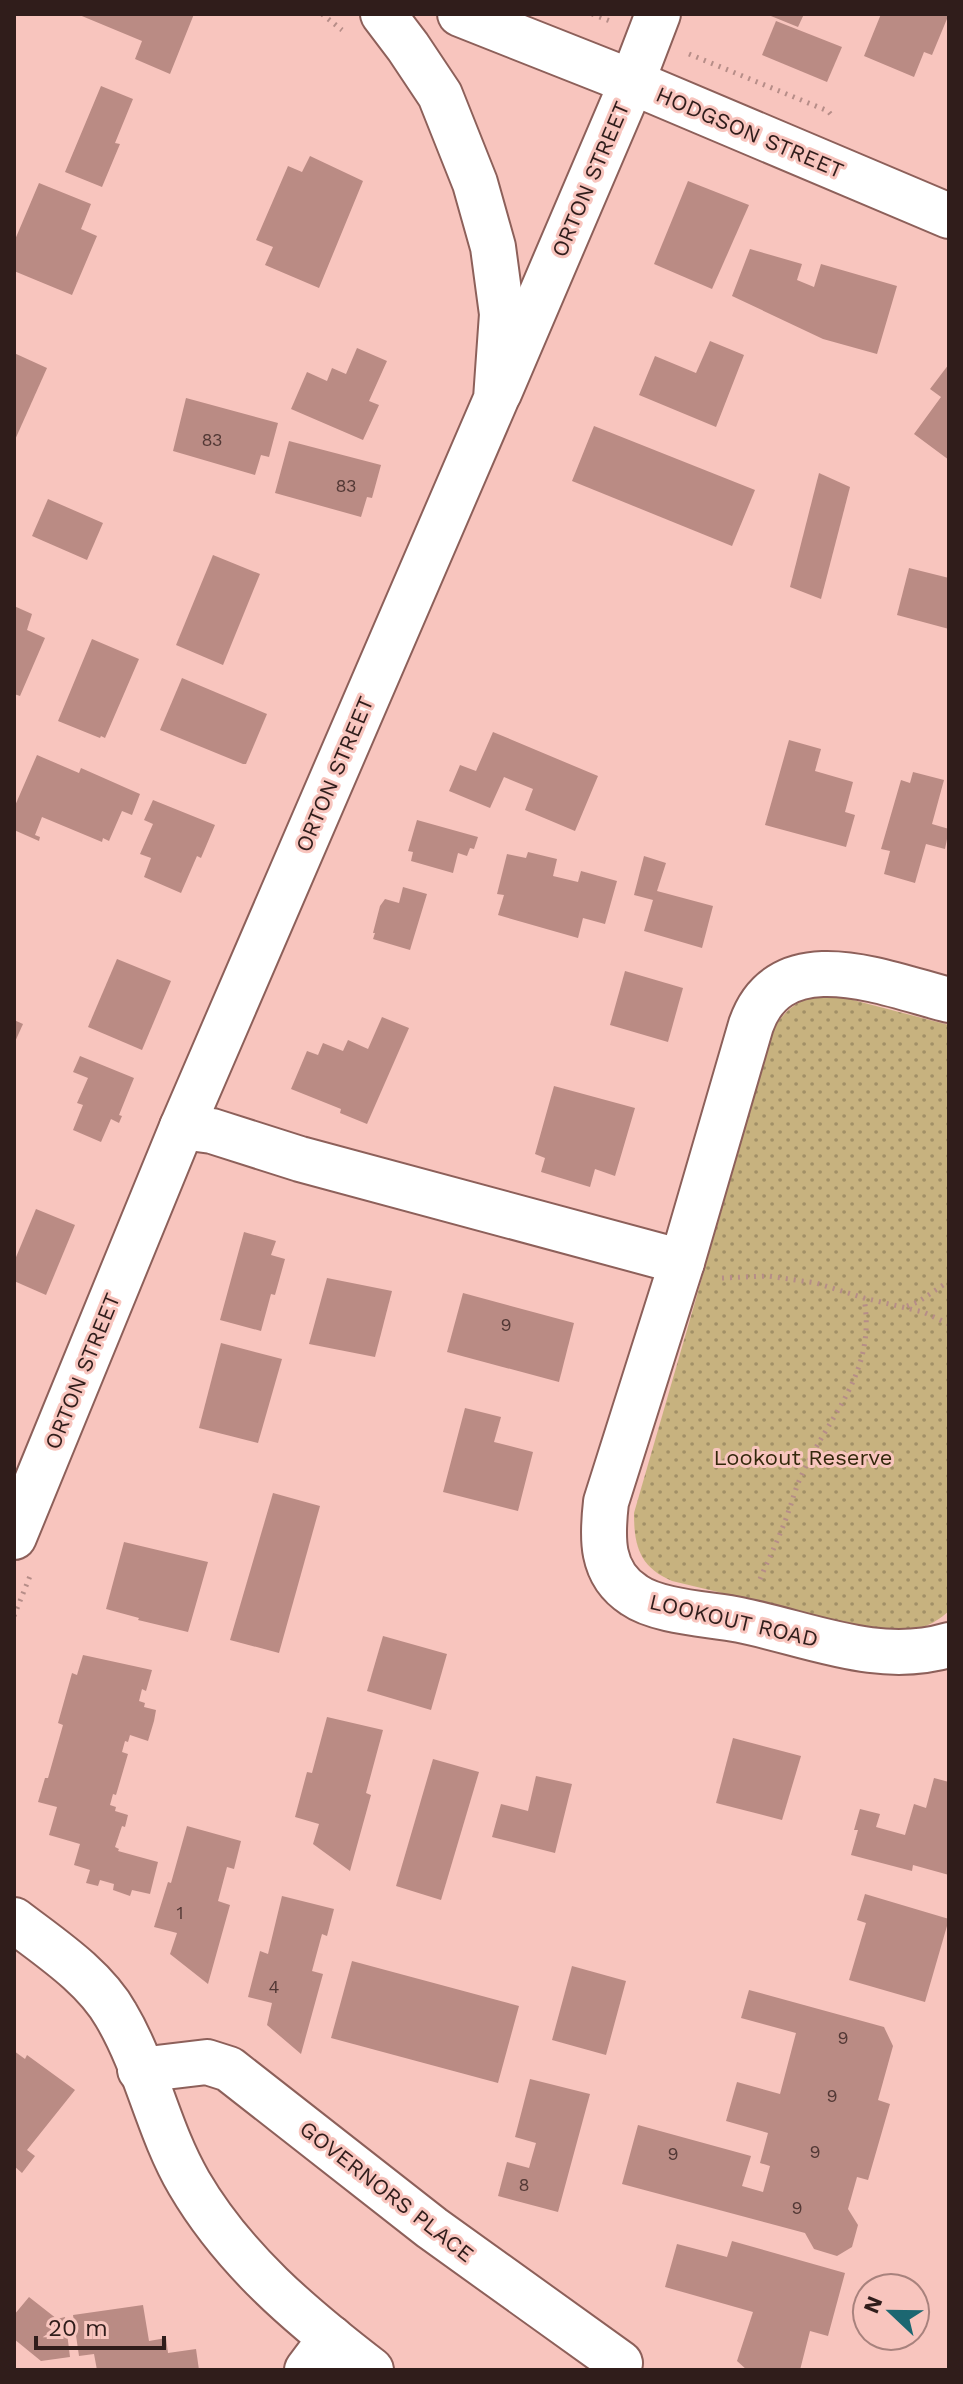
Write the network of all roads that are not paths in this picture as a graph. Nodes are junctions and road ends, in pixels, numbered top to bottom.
1 (460, 14) edge
2 (658, 14) edge
3 (365, 24) edge
4 (632, 82) junction
5 (949, 216) edge
6 (496, 399) junction
7 (949, 1000) edge
8 (182, 1127) junction
9 (680, 1268) junction
10 (14, 1537) edge
11 (949, 1645) edge
12 (14, 1920) edge
13 (140, 2070) junction
14 (319, 2354) edge
15 (620, 2363) dead end
16 (371, 2370) edge

1 - 4 street, HODGSON STREET
2 - 4 street, ORTON STREET
3 - 6 street
4 - 5 street, HODGSON STREET
4 - 6 street, ORTON STREET
6 - 8 street, ORTON STREET
7 - 9 street, LOOKOUT ROAD
8 - 9 street
8 - 10 street, ORTON STREET
9 - 11 street, LOOKOUT ROAD
12 - 13 street
13 - 14 street
13 - 15 street, GOVERNORS PLACE
14 - 16 street

